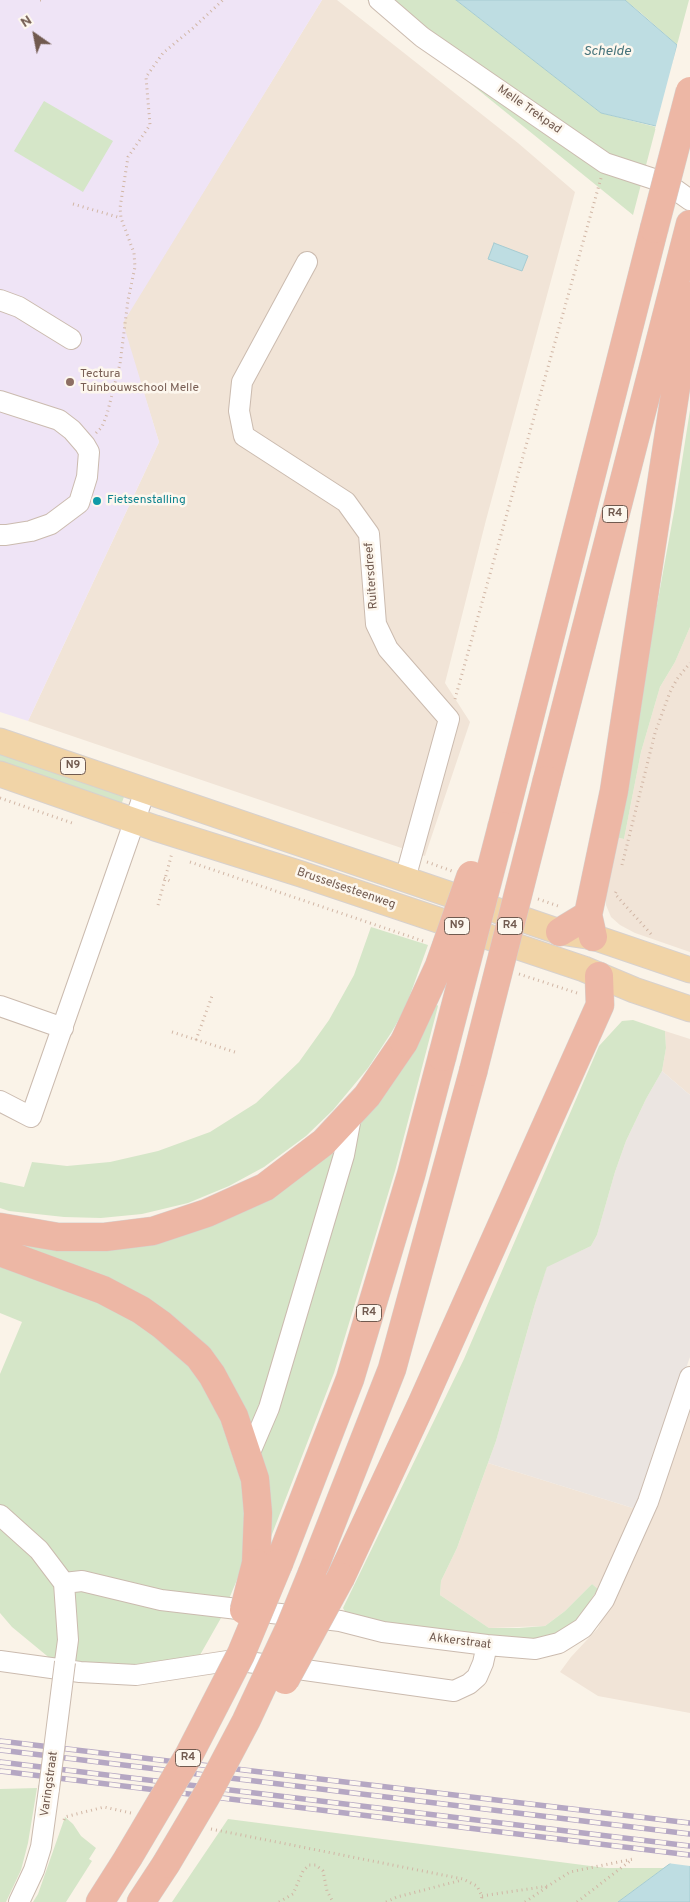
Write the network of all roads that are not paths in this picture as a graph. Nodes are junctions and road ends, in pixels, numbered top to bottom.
1 (379, 0) edge
2 (690, 91) edge
3 (690, 200) edge
4 (687, 236) edge
5 (307, 262) dead end
6 (690, 296) edge
7 (0, 300) edge
8 (71, 339) dead end
9 (0, 401) edge
10 (0, 534) edge
11 (0, 742) edge
12 (0, 774) edge
13 (145, 791) junction
14 (498, 816) junction
15 (136, 822) junction
16 (314, 878) junction
17 (405, 879) junction
18 (590, 926) junction
19 (560, 932) junction
20 (690, 970) edge
21 (599, 988) junction
22 (0, 1006) edge
23 (690, 1009) edge
24 (63, 1028) junction
25 (0, 1101) edge
26 (352, 1112) junction
27 (0, 1227) edge
28 (0, 1252) edge
29 (690, 1377) edge
30 (248, 1457) junction
31 (0, 1515) edge
32 (268, 1563) junction
33 (64, 1583) junction
34 (487, 1645) junction
35 (0, 1661) edge
36 (246, 1721) junction
37 (19, 1902) edge
38 (100, 1902) edge
39 (141, 1902) edge

1 - 3 street, Melle Trekpad
2 - 14 highway, R4, bridge
4 - 36 highway, R4, bridge
5 - 17 street, Ruitersdreef
6 - 18 highway
7 - 8 street
9 - 10 street
11 - 13 main road, N9
12 - 15 main road, Brusselsesteenweg / N9
13 - 15 street
13 - 17 main road, N9
14 - 26 highway, bridge
14 - 32 highway, R4, bridge
15 - 16 main road, Brusselsesteenweg / N9
15 - 24 street
16 - 19 main road
16 - 21 main road, Brusselsesteenweg / N9
17 - 19 main road, N9
18 - 19 highway
18 - 20 main road
18 - 21 main road
21 - 23 main road, Brusselsesteenweg / N9
21 - 36 highway, bridge
22 - 24 street
24 - 25 street
26 - 27 highway
26 - 30 street
28 - 30 highway
29 - 34 street, Akkerstraat
30 - 32 highway
31 - 33 street
32 - 38 highway, R4, bridge
33 - 34 street, Akkerstraat
33 - 37 street, Varingstraat, bridge
34 - 35 street
36 - 39 highway, R4, bridge

